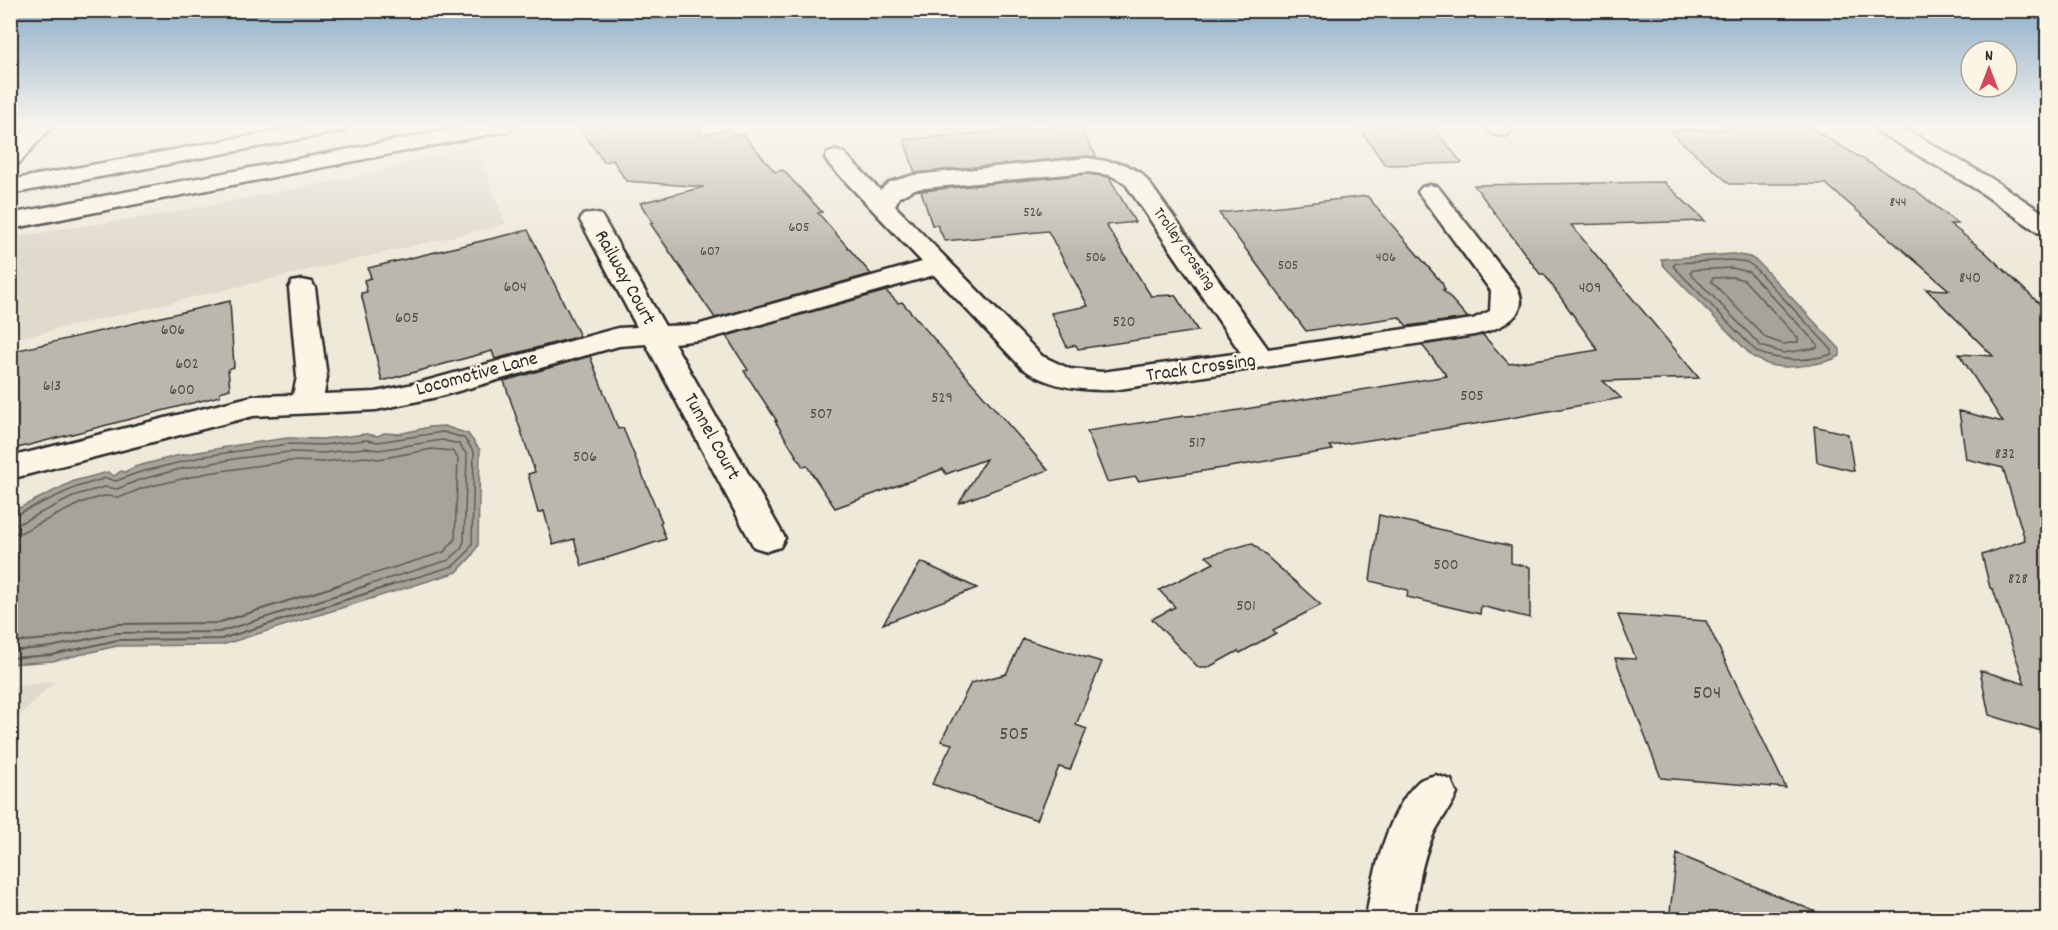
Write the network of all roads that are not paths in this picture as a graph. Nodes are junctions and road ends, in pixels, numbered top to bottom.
1 (104, 169) edge
2 (279, 169) edge
3 (846, 169) edge
4 (1042, 169) edge
5 (1117, 169) edge
6 (1959, 169) edge
7 (10, 187) edge
8 (1430, 192) dead end
9 (883, 206) junction
10 (592, 220) dead end
11 (10, 222) edge
12 (2047, 227) edge
13 (940, 266) junction
14 (302, 288) dead end
15 (655, 335) junction
16 (1261, 360) junction
17 (307, 404) junction
18 (10, 468) edge
19 (767, 538) dead end
20 (1435, 794) dead end
21 (1390, 920) edge

1 - 7 street
2 - 11 street
3 - 9 street, Track Crossing
4 - 9 street, Trolley Crossing
5 - 16 street, Trolley Crossing
6 - 12 street
8 - 16 street, Track Crossing
9 - 13 street, Track Crossing
10 - 15 street, Railway Court
13 - 15 street, Locomotive Lane
13 - 16 street, Track Crossing
14 - 17 street
15 - 17 street, Locomotive Lane
15 - 19 street, Tunnel Court
17 - 18 street, Locomotive Lane
20 - 21 street

